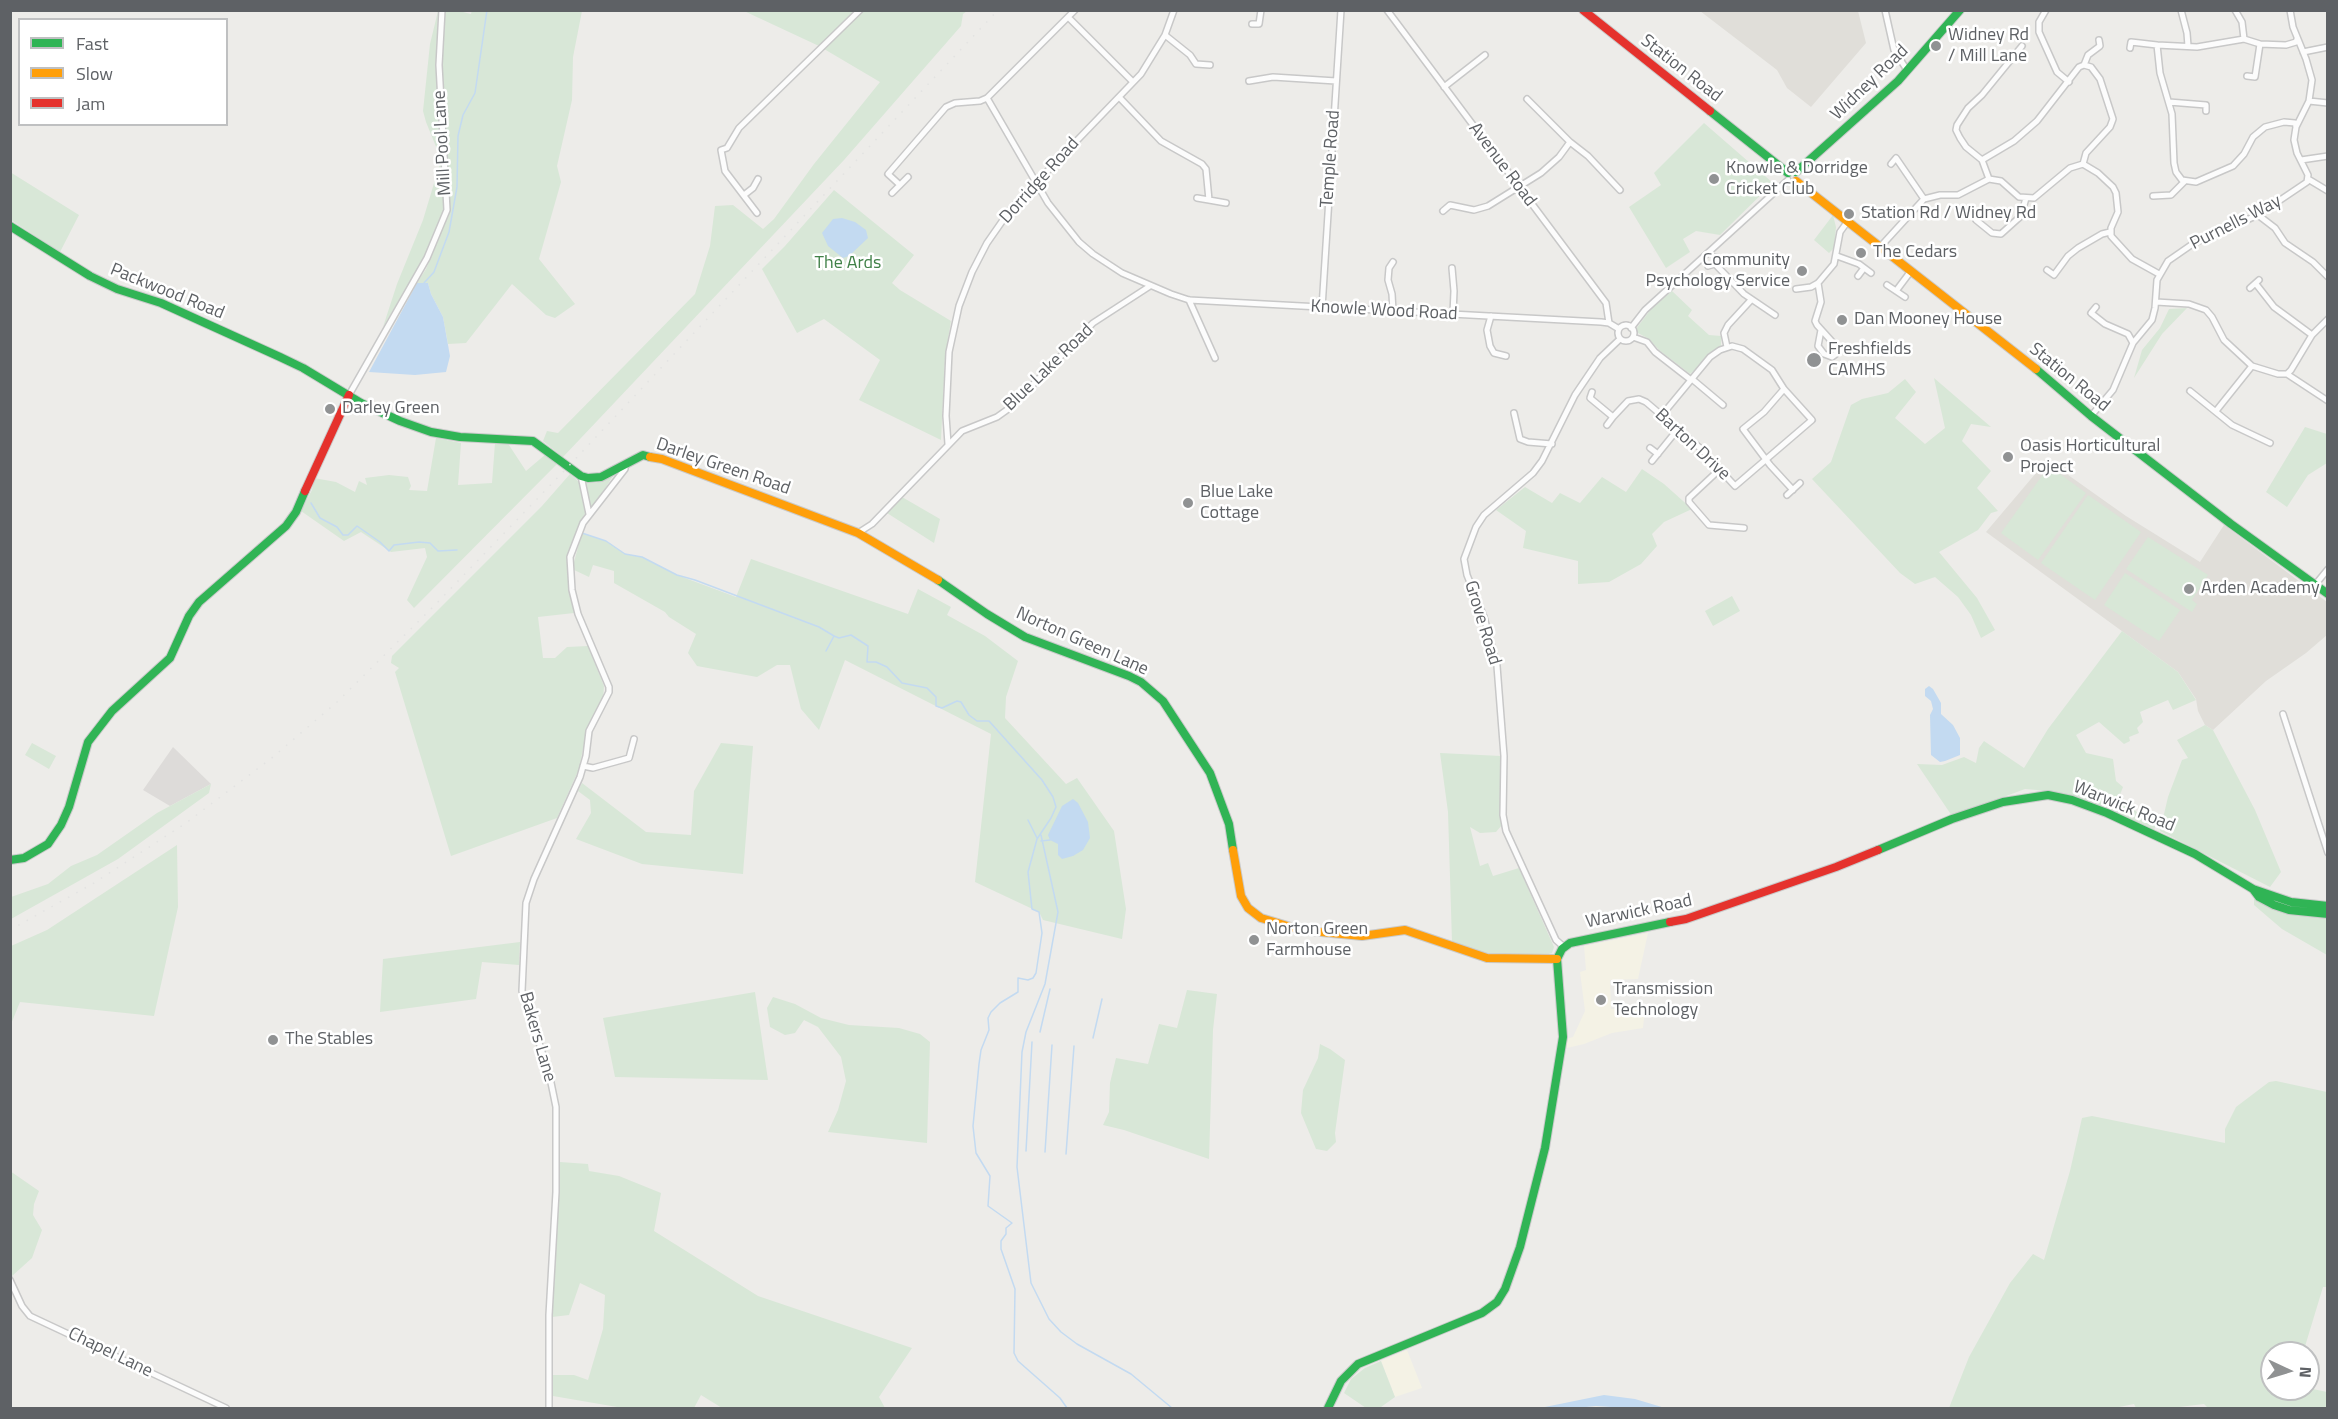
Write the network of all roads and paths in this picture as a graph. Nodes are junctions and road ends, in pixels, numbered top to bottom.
1 (442, 10) edge
2 (860, 10) edge
3 (1074, 10) edge
4 (1174, 10) edge
5 (1261, 10) edge
6 (1341, 10) edge
7 (1387, 10) edge
8 (1583, 10) edge
9 (1885, 10) edge
10 (1960, 10) edge
11 (2046, 10) edge
12 (2181, 10) edge
13 (2235, 10) edge
14 (2290, 10) edge
15 (1068, 17) junction
16 (1252, 24) dead end
17 (1260, 24) junction
18 (1267, 26) dead end
19 (1165, 35) junction
20 (2297, 38) junction
21 (2244, 39) junction
22 (2099, 40) dead end
23 (2260, 44) junction
24 (2157, 45) junction
25 (2022, 46) dead end
26 (2188, 46) junction
27 (2328, 47) edge
28 (2130, 48) dead end
29 (2017, 52) junction
30 (2303, 52) junction
31 (1485, 56) dead end
32 (2023, 57) dead end
33 (1203, 65) junction
34 (1210, 65) dead end
35 (2084, 65) junction
36 (1907, 70) junction
37 (1202, 74) dead end
38 (2247, 76) dead end
39 (1249, 81) dead end
40 (1336, 81) junction
41 (1133, 82) junction
42 (2069, 82) junction
43 (1444, 87) junction
44 (1119, 97) junction
45 (987, 98) junction
46 (1527, 99) dead end
47 (2309, 101) junction
48 (2169, 102) junction
49 (2328, 103) edge
50 (2206, 111) dead end
51 (2296, 128) junction
52 (1570, 142) junction
53 (2328, 156) edge
54 (1982, 160) junction
55 (2301, 160) junction
56 (1891, 164) dead end
57 (2083, 164) junction
58 (908, 177) dead end
59 (1792, 177) junction
60 (758, 179) dead end
61 (1989, 179) junction
62 (2308, 179) junction
63 (1035, 181) junction
64 (2185, 181) junction
65 (900, 185) junction
66 (1519, 187) junction
67 (1620, 189) dead end
68 (2328, 191) edge
69 (892, 193) dead end
70 (744, 195) junction
71 (1197, 198) dead end
72 (2026, 198) junction
73 (2157, 198) dead end
74 (1924, 199) junction
75 (1209, 200) junction
76 (1226, 203) dead end
77 (1443, 211) dead end
78 (758, 213) dead end
79 (1980, 215) dead end
80 (2258, 215) junction
81 (1848, 221) junction
82 (10, 226) edge
83 (2110, 232) junction
84 (1881, 246) junction
85 (1837, 256) junction
86 (1393, 262) dead end
87 (1708, 266) dead end
88 (1452, 268) dead end
89 (1864, 268) junction
90 (2047, 270) dead end
91 (1911, 271) junction
92 (1871, 273) dead end
93 (2159, 274) junction
94 (1858, 276) dead end
95 (2328, 277) edge
96 (1818, 283) junction
97 (1887, 285) dead end
98 (1150, 286) junction
99 (2250, 288) dead end
100 (1796, 289) dead end
101 (1896, 291) junction
102 (1905, 297) dead end
103 (1190, 300) junction
104 (1751, 300) junction
105 (2156, 302) junction
106 (2096, 307) dead end
107 (1322, 308) junction
108 (1393, 311) junction
109 (1453, 314) junction
110 (1775, 315) dead end
111 (1491, 316) junction
112 (2327, 322) edge
113 (1609, 323) junction
114 (1631, 328) junction
115 (1619, 329) junction
116 (1821, 330) junction
117 (2312, 335) junction
118 (1633, 337) junction
119 (1620, 339) junction
120 (2133, 343) junction
121 (1726, 347) junction
122 (1212, 351) junction
123 (1204, 354) dead end
124 (1506, 356) dead end
125 (1215, 358) dead end
126 (2252, 366) junction
127 (2287, 374) junction
128 (1692, 379) junction
129 (1784, 389) junction
130 (2190, 391) dead end
131 (349, 395) junction
132 (1590, 397) dead end
133 (2328, 401) edge
134 (1723, 405) dead end
135 (2216, 411) junction
136 (1514, 413) dead end
137 (1662, 416) junction
138 (2091, 416) junction
139 (1613, 417) junction
140 (1607, 425) dead end
141 (1678, 429) junction
142 (2266, 432) dead end
143 (2262, 440) junction
144 (2270, 443) dead end
145 (948, 444) junction
146 (1552, 444) junction
147 (1650, 448) dead end
148 (1658, 454) junction
149 (1767, 458) junction
150 (1652, 461) dead end
151 (625, 466) junction
152 (1719, 470) junction
153 (581, 476) junction
154 (1800, 483) dead end
155 (1793, 490) junction
156 (1787, 495) dead end
157 (589, 514) junction
158 (872, 524) junction
159 (1744, 528) dead end
160 (858, 533) junction
161 (870, 539) junction
162 (2328, 570) edge
163 (2316, 585) junction
164 (2328, 594) edge
165 (2283, 714) dead end
166 (634, 739) dead end
167 (583, 766) junction
168 (2328, 853) edge
169 (10, 860) edge
170 (2253, 889) junction
171 (2328, 906) edge
172 (2328, 914) edge
173 (1564, 947) junction
174 (1557, 959) junction
175 (10, 1280) edge
176 (14, 1295) edge
177 (226, 1408) edge
178 (549, 1408) edge
179 (1328, 1408) edge

1 - 131 street, Mill Pool Lane
2 - 70 street
3 - 15 street
4 - 19 street, Dorridge Road
5 - 17 street
6 - 40 street, Temple Road
7 - 43 street, Avenue Road
8 - 59 street, Station Road
9 - 36 street
10 - 36 street, Widney Road
11 - 42 street
12 - 26 street
13 - 21 street
14 - 20 street
15 - 41 street
15 - 45 street
16 - 17 street
17 - 18 street
19 - 33 street
19 - 41 street, Dorridge Road
20 - 23 street
20 - 30 street
21 - 23 street
21 - 26 street
22 - 35 street
23 - 38 street
24 - 26 street
24 - 28 street
24 - 48 street
25 - 29 street
27 - 30 street
29 - 32 street
29 - 54 street
30 - 47 street
31 - 43 street
33 - 34 street
33 - 37 street
35 - 42 street
35 - 57 street
36 - 59 street, Widney Road
39 - 40 street
40 - 107 street, Temple Road
41 - 44 street, Dorridge Road
42 - 54 street
43 - 66 street, Avenue Road
44 - 63 street, Dorridge Road
44 - 75 street
45 - 63 street, Knowle Wood Road
45 - 65 street
46 - 52 street
47 - 49 street
47 - 51 street
48 - 50 street
48 - 64 street
51 - 55 street
51 - 64 street
52 - 66 street
52 - 67 street
53 - 55 street
54 - 61 street
55 - 62 street
56 - 74 street
57 - 72 street
57 - 83 street
58 - 65 street
59 - 81 street, Station Road
59 - 114 street
60 - 70 street
61 - 72 street
61 - 74 street
62 - 68 street
62 - 80 street, Purnells Way
63 - 98 street, Knowle Wood Road
63 - 145 street, Dorridge Road
64 - 73 street
65 - 69 street
66 - 77 street
66 - 113 street, Avenue Road
70 - 78 street
71 - 75 street
72 - 79 street
74 - 84 street
75 - 76 street
80 - 93 street, Purnells Way
80 - 95 street
81 - 84 street, Station Road
81 - 85 street
82 - 131 street, Packwood Road
83 - 90 street
83 - 93 street
84 - 91 street, Station Road
85 - 89 street
85 - 96 street
86 - 108 street
87 - 104 street
88 - 109 street
89 - 92 street
89 - 94 street
91 - 101 street
91 - 138 street, Station Road
93 - 105 street
96 - 100 street
96 - 116 street
97 - 101 street
98 - 103 street, Knowle Wood Road
98 - 145 street, Blue Lake Road
99 - 117 street
101 - 102 street
103 - 107 street, Knowle Wood Road
103 - 122 street
104 - 110 street
104 - 121 street
105 - 120 street
105 - 126 street
106 - 120 street
107 - 108 street, Knowle Wood Road
108 - 109 street, Knowle Wood Road
109 - 111 street, Knowle Wood Road
111 - 113 street, Knowle Wood Road
111 - 124 street
112 - 117 street
113 - 115 street, Knowle Wood Road
114 - 115 street
114 - 118 street
115 - 119 street
116 - 116 street
117 - 127 street
118 - 119 street
118 - 128 street
119 - 146 street, Grove Road
120 - 138 street
121 - 128 street
121 - 129 street
122 - 123 street
122 - 125 street
126 - 127 street
126 - 135 street
127 - 133 street
128 - 134 street
128 - 137 street
129 - 149 street
129 - 149 street
130 - 135 street
131 - 153 street
131 - 169 street
132 - 139 street
135 - 143 street
136 - 146 street
137 - 139 street, Barton Drive
137 - 141 street, Barton Drive
138 - 163 street, Station Road
139 - 140 street, Barton Drive
141 - 148 street
141 - 152 street, Barton Drive
142 - 143 street
143 - 144 street
145 - 158 street, Blue Lake Road
146 - 173 street, Grove Road
147 - 148 street
148 - 150 street
149 - 152 street, Barton Drive
149 - 155 street
151 - 153 street, Darley Green Road
151 - 157 street, Bakers Lane
151 - 160 street, Darley Green Road
152 - 159 street
153 - 157 street
154 - 155 street
155 - 156 street
157 - 167 street, Bakers Lane
158 - 160 street, Blue Lake Road
158 - 161 street
160 - 161 street, Norton Green Lane
161 - 174 street, Norton Green Lane
162 - 163 street
163 - 164 street, Station Road
165 - 168 street
166 - 167 street
167 - 178 street, Bakers Lane
170 - 171 street, Warwick Road
170 - 172 street, Warwick Road
170 - 173 street, Warwick Road
173 - 174 street
174 - 179 street
175 - 176 street, Chapel Lane
176 - 177 street, Chapel Lane

